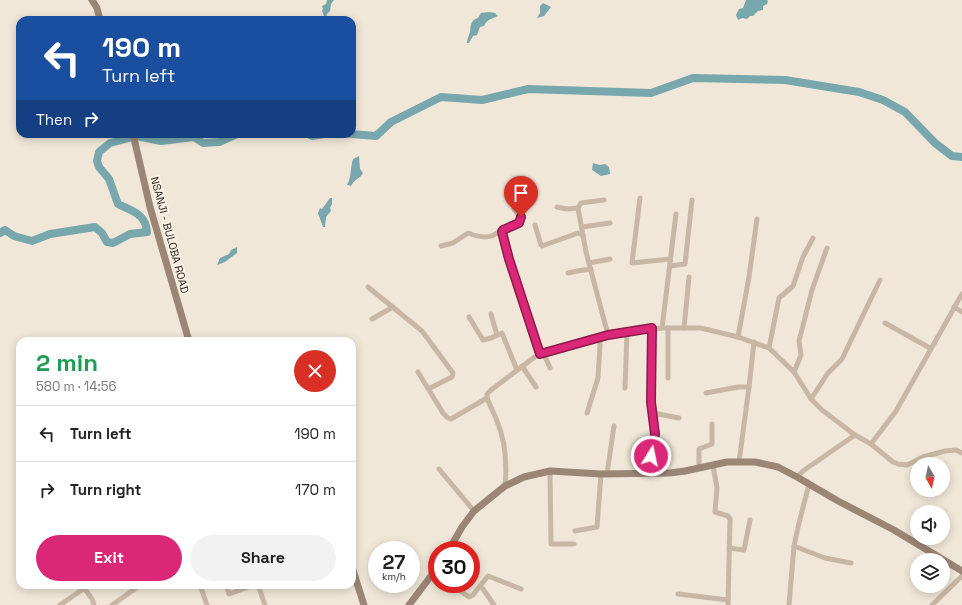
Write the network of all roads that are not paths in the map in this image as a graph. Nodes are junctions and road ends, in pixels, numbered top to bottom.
1 (92, 0) edge
2 (99, 16) edge
3 (134, 138) edge
4 (640, 198) dead end
5 (604, 200) dead end
6 (692, 200) dead end
7 (558, 207) dead end
8 (578, 208) junction
9 (514, 209) dead end
10 (676, 214) dead end
11 (757, 219) dead end
12 (610, 223) dead end
13 (535, 225) dead end
14 (582, 227) junction
15 (503, 235) junction
16 (583, 235) junction
17 (812, 238) dead end
18 (441, 246) dead end
19 (827, 248) dead end
20 (610, 259) dead end
21 (670, 259) junction
22 (589, 263) junction
23 (670, 266) junction
24 (591, 269) junction
25 (568, 273) dead end
26 (689, 277) dead end
27 (880, 280) dead end
28 (368, 287) dead end
29 (961, 297) edge
30 (393, 307) junction
31 (954, 307) junction
32 (962, 312) edge
33 (491, 314) dead end
34 (470, 317) dead end
35 (372, 319) dead end
36 (885, 323) dead end
37 (652, 328) junction
38 (665, 328) junction
39 (684, 328) junction
40 (628, 332) junction
41 (497, 335) junction
42 (608, 335) junction
43 (738, 336) junction
44 (188, 337) edge
45 (600, 337) junction
46 (754, 342) junction
47 (769, 348) junction
48 (930, 348) junction
49 (541, 353) junction
50 (522, 366) junction
51 (550, 368) dead end
52 (517, 370) junction
53 (418, 372) dead end
54 (794, 372) junction
55 (668, 378) dead end
56 (536, 387) dead end
57 (750, 387) junction
58 (625, 388) dead end
59 (428, 389) junction
60 (706, 393) dead end
61 (487, 398) junction
62 (811, 399) junction
63 (587, 413) dead end
64 (653, 413) junction
65 (679, 418) dead end
66 (712, 424) dead end
67 (614, 426) dead end
68 (855, 435) junction
69 (871, 444) junction
70 (962, 453) edge
71 (739, 462) junction
72 (713, 464) junction
73 (699, 468) junction
74 (439, 469) dead end
75 (550, 471) junction
76 (604, 474) junction
77 (645, 474) junction
78 (797, 476) junction
79 (809, 484) junction
80 (505, 486) junction
81 (474, 511) junction
82 (750, 520) dead end
83 (575, 531) dead end
84 (454, 541) edge
85 (574, 544) dead end
86 (794, 546) junction
87 (729, 548) junction
88 (851, 563) dead end
89 (962, 571) edge
90 (962, 576) edge
91 (356, 580) edge
92 (428, 581) edge
93 (481, 586) joint
94 (521, 588) dead end
95 (81, 589) edge
96 (86, 589) edge
97 (135, 589) edge
98 (201, 589) edge
99 (227, 589) edge
100 (243, 589) edge
101 (259, 589) edge
102 (463, 593) edge
103 (475, 593) edge
104 (678, 594) dead end
105 (728, 603) edge
106 (60, 605) edge
107 (94, 605) edge
108 (112, 605) edge
109 (207, 605) edge
110 (265, 605) edge
111 (364, 605) edge
112 (409, 605) edge
113 (494, 605) edge
114 (789, 605) edge
115 (932, 605) edge

1 - 2 street
3 - 44 street, NSANJI - BULOBA ROAD
4 - 21 street
5 - 8 street
6 - 23 street
7 - 8 street
8 - 14 street
9 - 15 street
10 - 21 street
11 - 43 street
12 - 14 street
13 - 16 street
14 - 16 street
15 - 18 street
15 - 49 street
16 - 22 street
17 - 47 street
19 - 54 street
20 - 22 street
21 - 23 street
22 - 24 street
23 - 38 street
24 - 25 street
24 - 42 street
26 - 39 street
27 - 62 street
28 - 30 street
29 - 31 street
30 - 35 street
30 - 59 street
31 - 32 street
31 - 48 street
33 - 41 street
34 - 41 street
36 - 48 street
37 - 38 street
37 - 40 street
37 - 64 street
38 - 39 street
38 - 55 street
39 - 43 street
40 - 42 street
40 - 58 street
41 - 52 street
42 - 45 street
43 - 46 street
45 - 49 street
45 - 63 street
46 - 47 street
46 - 57 street
47 - 54 street
48 - 69 street
49 - 50 street
49 - 51 street
50 - 52 street
50 - 56 street
52 - 61 street
53 - 59 street
54 - 62 street
57 - 60 street
57 - 71 street
59 - 61 street
61 - 80 street
62 - 68 street
64 - 65 street
64 - 77 street
66 - 73 street
67 - 76 street
68 - 69 street
68 - 78 street
69 - 70 street
71 - 72 street
71 - 78 street
72 - 73 street
72 - 87 street
73 - 77 street
74 - 81 street
75 - 76 street
75 - 80 street
75 - 85 street
76 - 77 street
76 - 83 street
78 - 79 street
79 - 86 street
79 - 89 street
80 - 81 street
81 - 84 street
82 - 87 street
86 - 88 street
86 - 114 street
87 - 105 street
90 - 115 street
91 - 111 street
92 - 112 street
93 - 94 street
93 - 113 street
95 - 106 street
96 - 107 street
97 - 108 street
98 - 109 street
99 - 100 street
101 - 110 street
102 - 103 street
104 - 105 street

